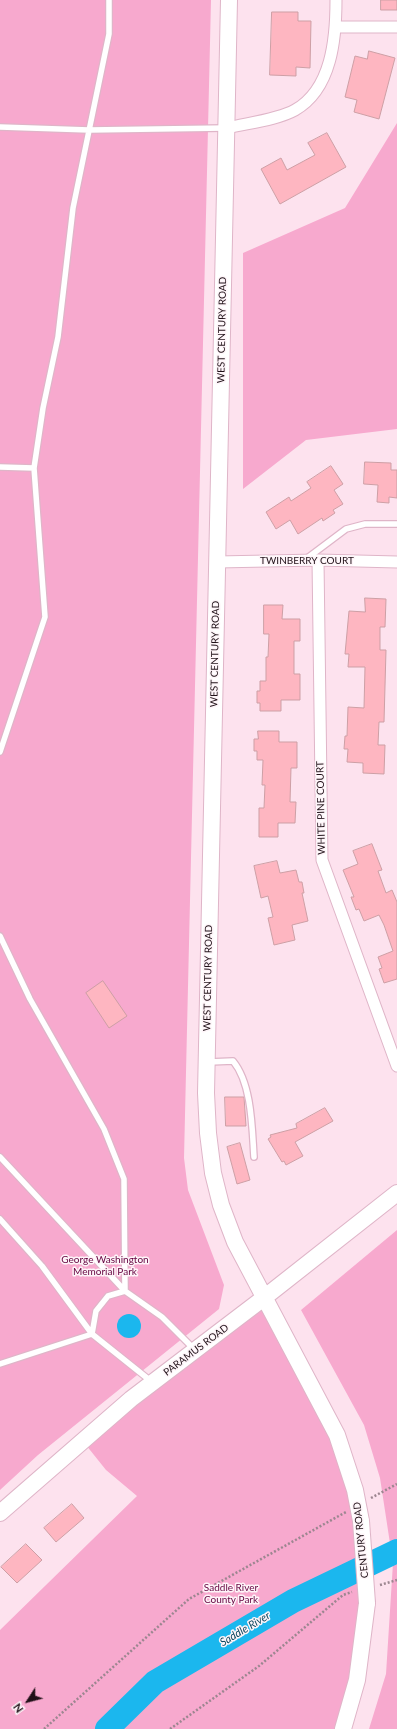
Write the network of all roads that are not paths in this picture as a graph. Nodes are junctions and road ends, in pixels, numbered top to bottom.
1 (109, 0) edge
2 (229, 0) edge
3 (336, 0) edge
4 (336, 27) junction
5 (397, 27) edge
6 (0, 127) edge
7 (227, 128) junction
8 (88, 130) junction
9 (0, 467) edge
10 (34, 468) junction
11 (397, 524) edge
12 (304, 560) junction
13 (318, 560) junction
14 (217, 562) junction
15 (397, 562) edge
16 (0, 752) edge
17 (0, 936) edge
18 (207, 1062) junction
19 (397, 1066) edge
20 (0, 1157) edge
21 (254, 1157) dead end
22 (397, 1193) edge
23 (0, 1219) edge
24 (125, 1291) junction
25 (265, 1297) junction
26 (92, 1334) junction
27 (195, 1350) junction
28 (0, 1364) edge
29 (153, 1382) junction
30 (0, 1514) edge
31 (343, 1729) edge

1 - 8 lane
2 - 7 main road, WEST CENTURY ROAD
3 - 4 street
4 - 5 street
4 - 7 street
6 - 8 lane
7 - 8 lane
7 - 14 main road, WEST CENTURY ROAD
8 - 10 lane
9 - 10 lane
10 - 16 lane
11 - 12 lane
12 - 13 street, TWINBERRY COURT
12 - 14 street, TWINBERRY COURT
13 - 15 street, TWINBERRY COURT
13 - 19 street, WHITE PINE COURT
14 - 18 main road, WEST CENTURY ROAD
17 - 24 lane
18 - 21 lane
18 - 25 main road, WEST CENTURY ROAD
20 - 24 lane
22 - 25 main road, PARAMUS ROAD
23 - 26 lane
24 - 26 lane
24 - 27 lane
25 - 27 main road, PARAMUS ROAD
25 - 31 main road, CENTURY ROAD, bridge
26 - 28 lane
26 - 29 lane
27 - 29 main road, PARAMUS ROAD
29 - 30 main road, PARAMUS ROAD

